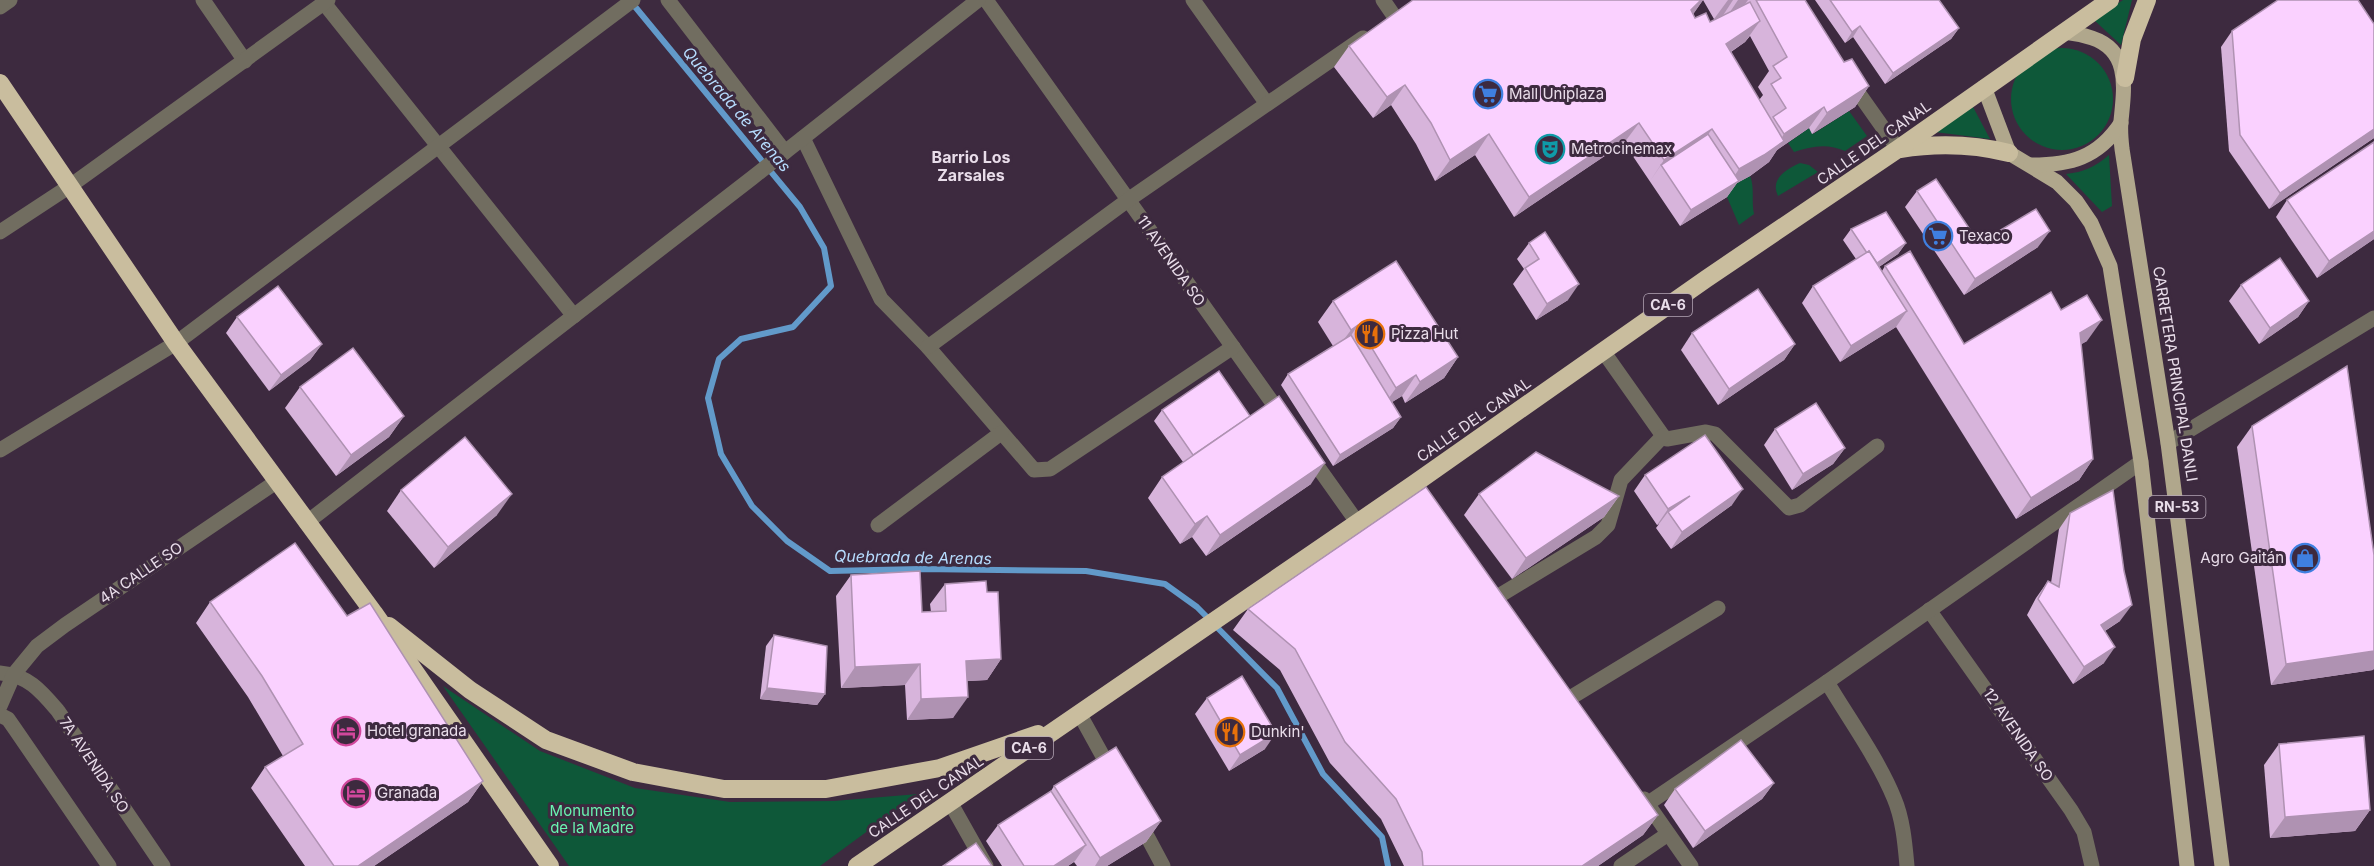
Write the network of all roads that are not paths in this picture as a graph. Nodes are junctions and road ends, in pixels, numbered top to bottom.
1 (10, 0) edge
2 (203, 0) edge
3 (633, 0) edge
4 (668, 0) edge
5 (978, 0) edge
6 (986, 0) edge
7 (1194, 0) edge
8 (1383, 0) edge
9 (2147, 0) edge
10 (2106, 1) edge
11 (326, 2) edge
12 (1409, 5) edge
13 (0, 7) edge
14 (1384, 22) junction
15 (2064, 32) junction
16 (245, 61) junction
17 (1838, 65) edge
18 (2125, 78) junction
19 (0, 83) edge
20 (1984, 87) junction
21 (1267, 104) junction
22 (2121, 123) junction
23 (803, 138) junction
24 (438, 146) junction
25 (1899, 149) junction
26 (785, 152) junction
27 (2009, 153) junction
28 (2030, 165) junction
29 (70, 186) junction
30 (1128, 200) junction
31 (0, 231) edge
32 (574, 316) junction
33 (2374, 318) edge
34 (176, 343) junction
35 (928, 347) junction
36 (1233, 347) junction
37 (1603, 351) junction
38 (1288, 425) edge
39 (1001, 433) junction
40 (1662, 436) junction
41 (2168, 443) junction
42 (1301, 444) edge
43 (1877, 446) dead end
44 (0, 450) edge
45 (2141, 462) junction
46 (276, 482) junction
47 (306, 522) junction
48 (1356, 522) junction
49 (878, 525) dead end
50 (1497, 597) edge
51 (1718, 608) dead end
52 (1929, 610) junction
53 (374, 613) junction
54 (7, 674) edge
55 (1827, 682) junction
56 (1570, 698) edge
57 (0, 706) edge
58 (1079, 713) junction
59 (0, 715) edge
60 (1061, 726) junction
61 (1633, 784) edge
62 (1118, 785) edge
63 (950, 802) junction
64 (1647, 804) junction
65 (1130, 805) edge
66 (1668, 834) junction
67 (109, 866) edge
68 (163, 866) edge
69 (550, 866) edge
70 (857, 866) edge
71 (986, 866) edge
72 (1163, 866) edge
73 (1621, 866) edge
74 (1690, 866) edge
75 (1907, 866) edge
76 (2092, 866) edge
77 (2187, 866) edge
78 (2222, 866) edge

1 - 13 street
2 - 16 street
3 - 24 street
4 - 26 street
5 - 23 street
6 - 30 street, 11 AVENIDA SO
7 - 21 street
8 - 14 street
9 - 18 highway
10 - 15 highway, CALLE DEL CANAL / CA-6
11 - 16 street
11 - 24 street
12 - 14 street
14 - 21 street
15 - 18 main road
15 - 20 highway, CALLE DEL CANAL / CA-6
16 - 29 street
17 - 25 street
18 - 22 main road, CARRETERA PRINCIPAL DANLI / RN-53
19 - 29 highway
20 - 25 highway, CALLE DEL CANAL / CA-6
20 - 27 main road
21 - 30 street
22 - 28 main road
22 - 41 main road, CARRETERA PRINCIPAL DANLI / RN-53
23 - 26 street
23 - 35 street
24 - 32 street
24 - 34 street
25 - 27 highway
25 - 37 highway, CALLE DEL CANAL / CA-6
26 - 32 street
27 - 28 main road, RN-53
28 - 45 main road, RN-53
29 - 31 street
29 - 34 highway
30 - 35 street
30 - 36 street, 11 AVENIDA SO
32 - 47 street
33 - 41 street
34 - 44 street
34 - 46 highway
35 - 39 street
36 - 38 street, 11 AVENIDA SO
36 - 39 street
37 - 40 street
37 - 48 highway, CALLE DEL CANAL / CA-6
39 - 49 street
40 - 43 street
40 - 50 street
41 - 78 main road, CARRETERA PRINCIPAL DANLI / RN-53
42 - 48 street
45 - 52 street
45 - 77 main road, RN-53
46 - 47 highway
46 - 54 street, 4A CALLE SO
47 - 53 highway
48 - 58 highway, CALLE DEL CANAL / CA-6
51 - 56 street
52 - 55 street
52 - 76 street, 12 AVENIDA SO
53 - 60 highway
53 - 69 highway
54 - 57 street, 4A CALLE SO
54 - 68 street, 7A AVENIDA SO
55 - 64 street
55 - 75 street
58 - 60 highway, CALLE DEL CANAL / CA-6
58 - 62 street
59 - 67 street
60 - 63 highway, CALLE DEL CANAL / CA-6
61 - 64 street
63 - 70 highway, CALLE DEL CANAL / CA-6
63 - 71 street
64 - 66 street
65 - 72 street
66 - 73 street
66 - 74 street

